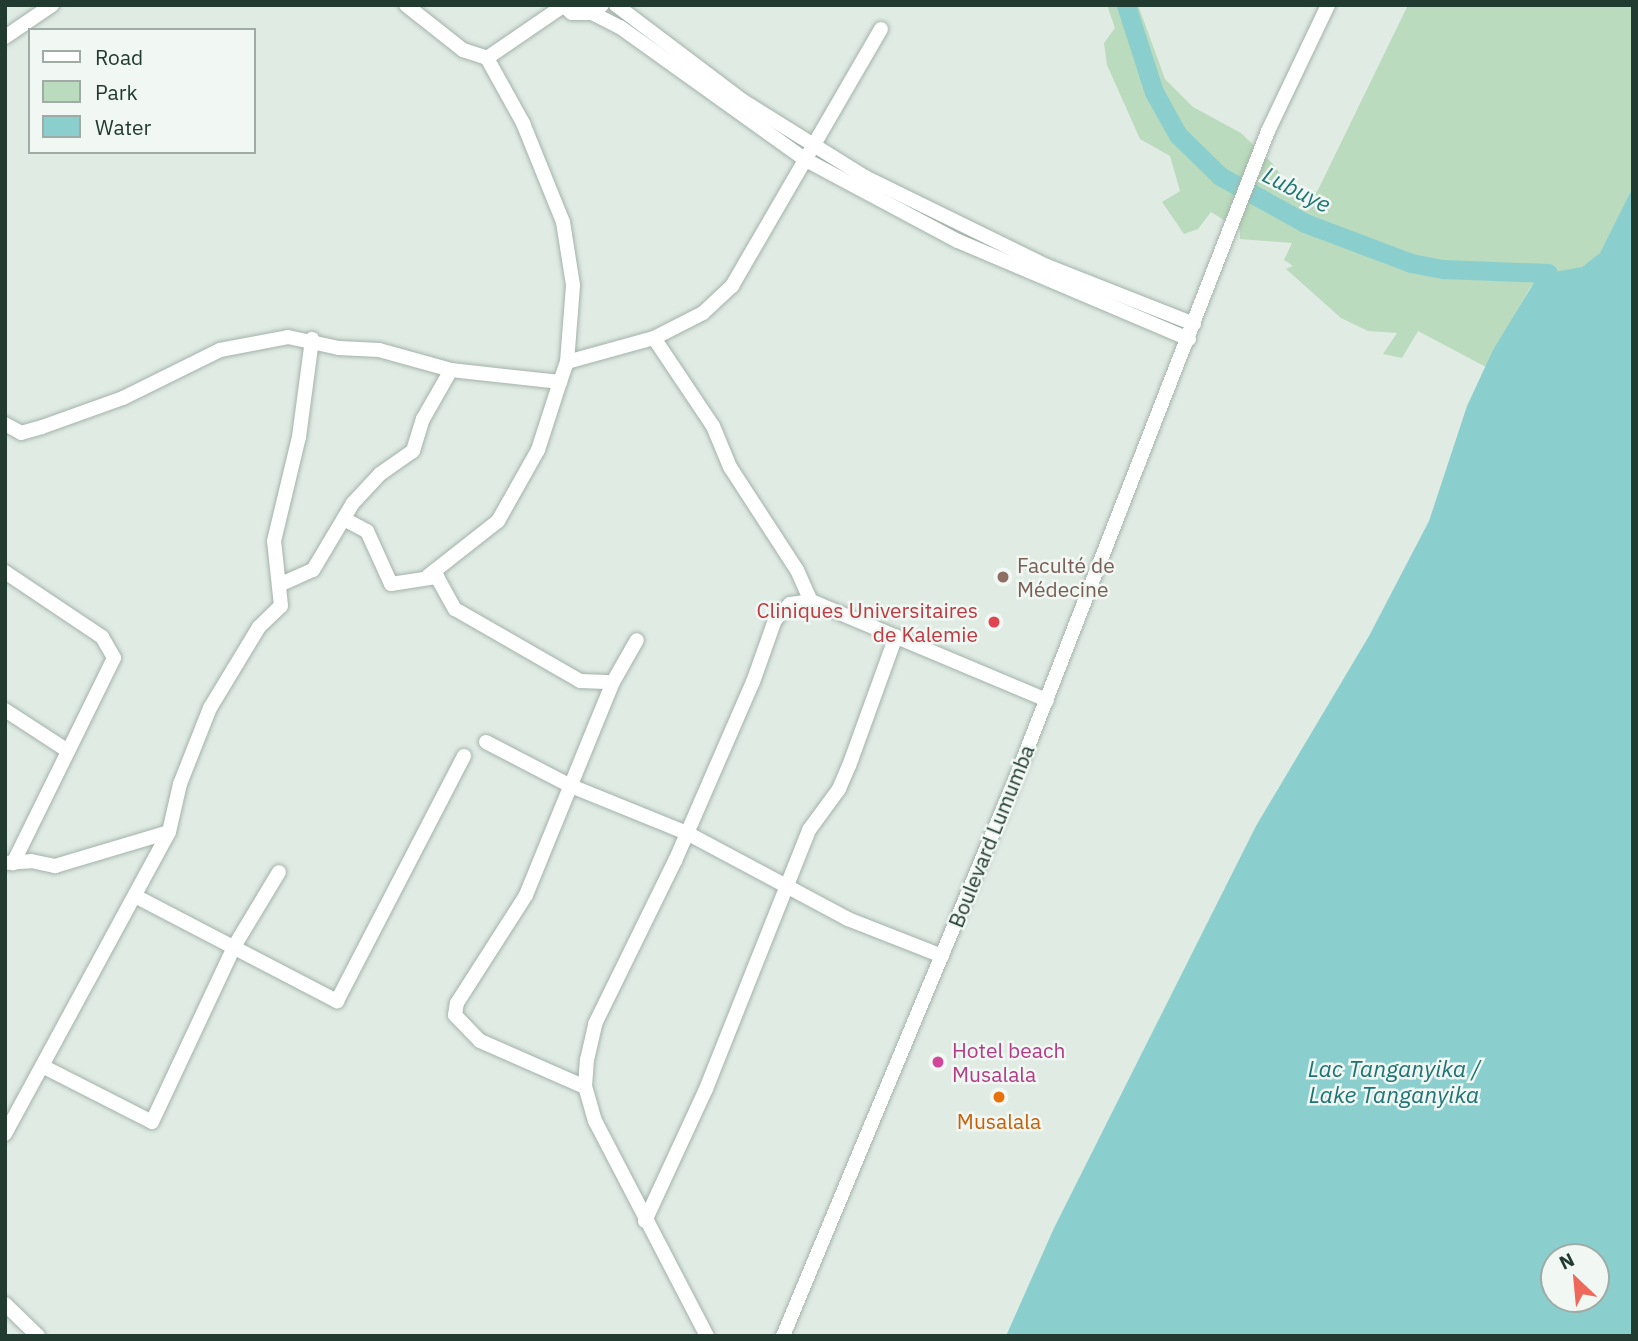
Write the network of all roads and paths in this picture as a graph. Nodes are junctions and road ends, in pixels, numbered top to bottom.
1 (52, 5) edge
2 (406, 5) edge
3 (617, 5) edge
4 (1328, 5) edge
5 (563, 6) edge
6 (597, 9) edge
7 (881, 29) dead end
8 (5, 37) edge
9 (488, 58) junction
10 (814, 146) junction
11 (806, 160) junction
12 (1191, 332) junction
13 (654, 338) junction
14 (312, 340) junction
15 (567, 362) junction
16 (451, 370) junction
17 (560, 382) junction
18 (5, 424) edge
19 (344, 519) junction
20 (5, 572) edge
21 (428, 576) junction
22 (279, 585) junction
23 (811, 601) junction
24 (897, 636) junction
25 (637, 640) dead end
26 (614, 682) junction
27 (1047, 700) junction
28 (5, 710) edge
29 (486, 742) dead end
30 (68, 751) junction
31 (464, 756) dead end
32 (571, 786) junction
33 (169, 832) junction
34 (687, 833) junction
35 (9, 863) edge
36 (279, 872) dead end
37 (789, 887) junction
38 (135, 896) junction
39 (235, 945) junction
40 (942, 956) junction
41 (44, 1067) junction
42 (585, 1087) junction
43 (5, 1134) edge
44 (645, 1221) junction
45 (5, 1304) edge
46 (38, 1336) edge
47 (707, 1336) edge
48 (783, 1336) edge

1 - 8 street
2 - 9 street
3 - 10 street
4 - 12 street, Boulevard Lumumba
5 - 6 street
5 - 9 street
6 - 11 street
7 - 10 street
9 - 15 street
10 - 11 street
10 - 12 street
11 - 12 street
11 - 13 street
12 - 27 street, Boulevard Lumumba
13 - 15 street
13 - 23 street
14 - 16 street
14 - 18 street
14 - 22 street
15 - 17 street
16 - 17 street
16 - 19 street
17 - 21 street
19 - 21 street
19 - 22 street
20 - 30 street
21 - 26 street
22 - 33 street
23 - 24 street
23 - 34 street
24 - 27 street
24 - 37 street
25 - 26 street
26 - 32 street
27 - 40 street, Boulevard Lumumba
28 - 30 street
29 - 32 street
30 - 35 street
31 - 39 street
32 - 34 street
32 - 42 street
33 - 35 street
33 - 38 street
34 - 37 street
34 - 42 street
36 - 39 street
37 - 40 street
37 - 44 street
38 - 39 street
38 - 41 street
39 - 41 street
40 - 48 street, Boulevard Lumumba
41 - 43 street
42 - 44 street
44 - 47 street
45 - 46 street

